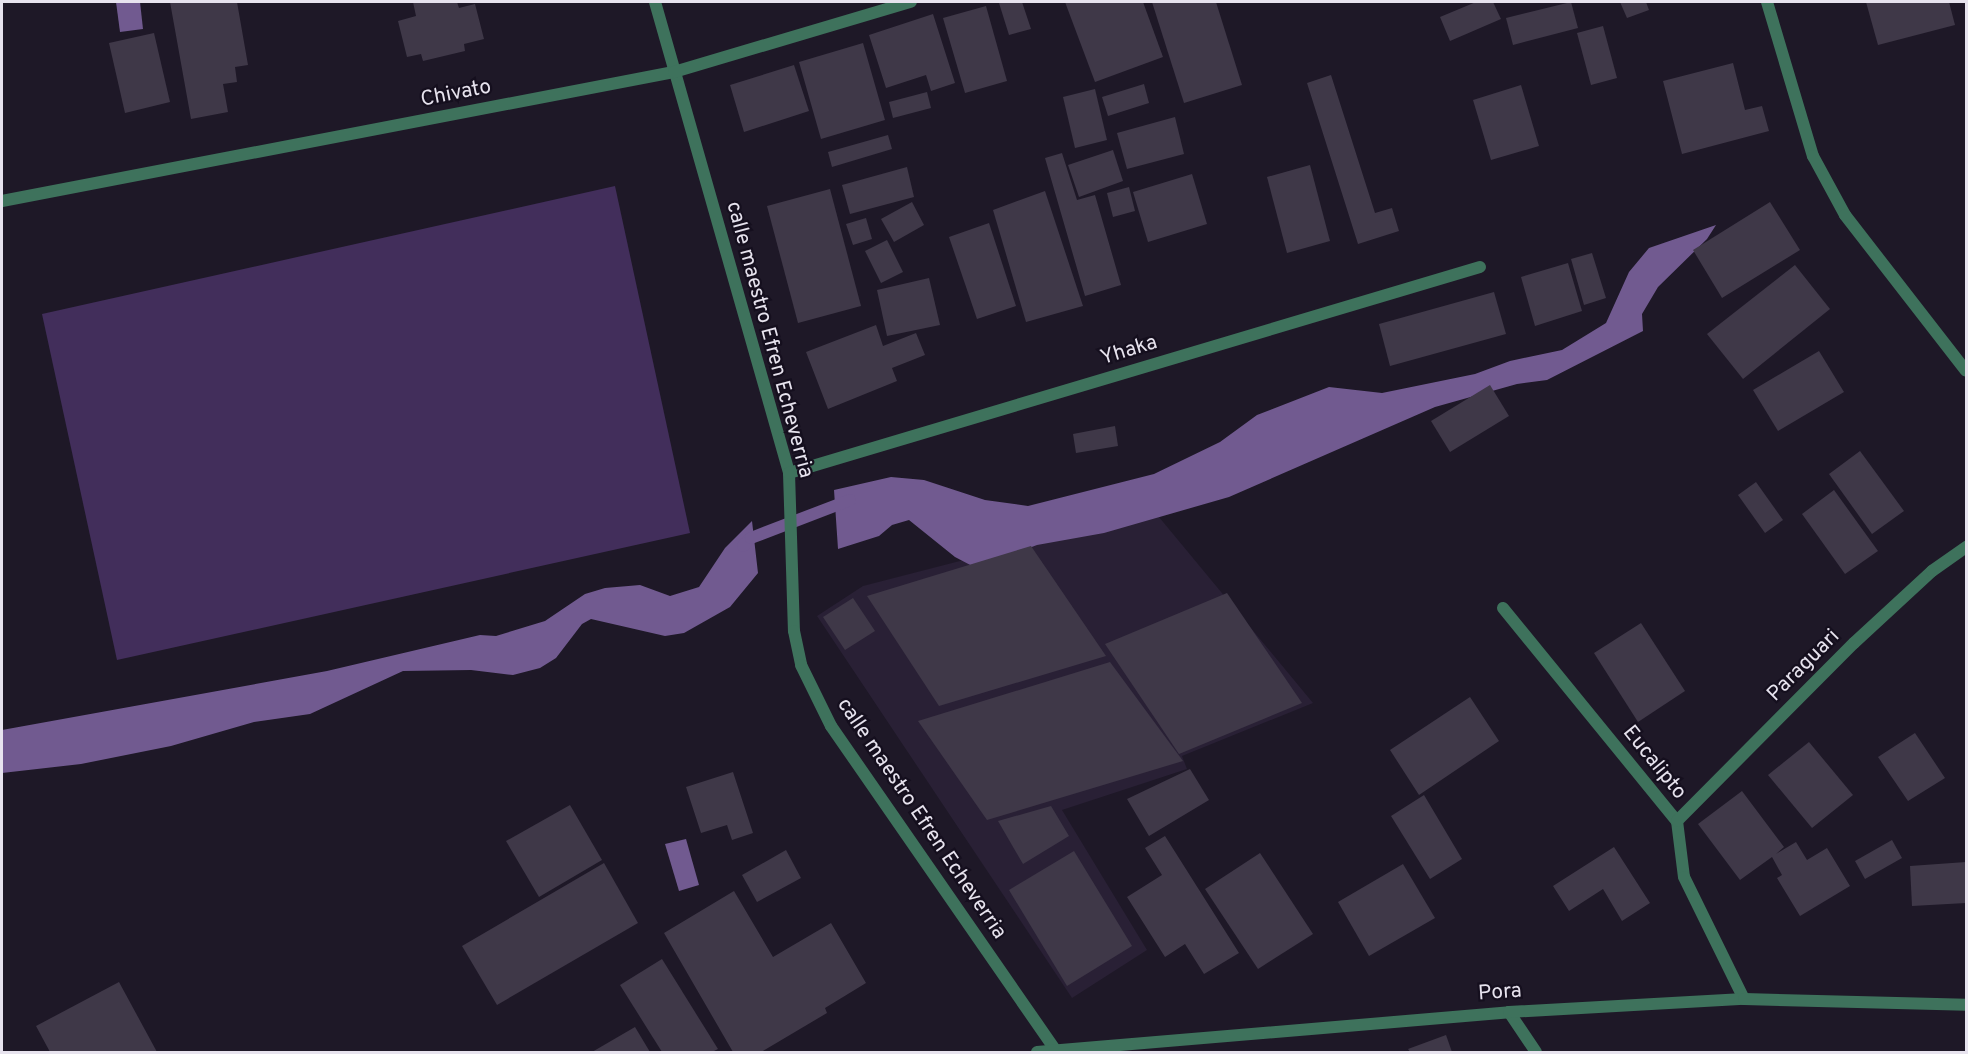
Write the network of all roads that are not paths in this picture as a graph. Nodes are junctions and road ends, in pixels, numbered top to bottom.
1 (655, 2) edge
2 (911, 2) edge
3 (1767, 2) edge
4 (674, 72) junction
5 (2, 201) edge
6 (1480, 267) dead end
7 (1966, 371) edge
8 (789, 473) junction
9 (1966, 547) edge
10 (1503, 608) dead end
11 (1677, 821) junction
12 (1744, 999) junction
13 (1966, 1005) edge
14 (1509, 1012) junction
15 (1055, 1050) junction
16 (1038, 1053) edge
17 (1536, 1053) edge

1 - 4 street, calle maestro Efren Echeverria
2 - 4 street, Chivato
3 - 7 street
4 - 5 street, Chivato
4 - 8 street, calle maestro Efren Echeverria
6 - 8 street, Yhaka
8 - 15 street, calle maestro Efren Echeverria
9 - 11 street, Paraguari
10 - 11 street, Eucalipto
11 - 12 street, Eucalipto
12 - 13 street, Pora
12 - 14 street, Pora
14 - 15 street, Pora
14 - 17 street
15 - 16 street, Pora

